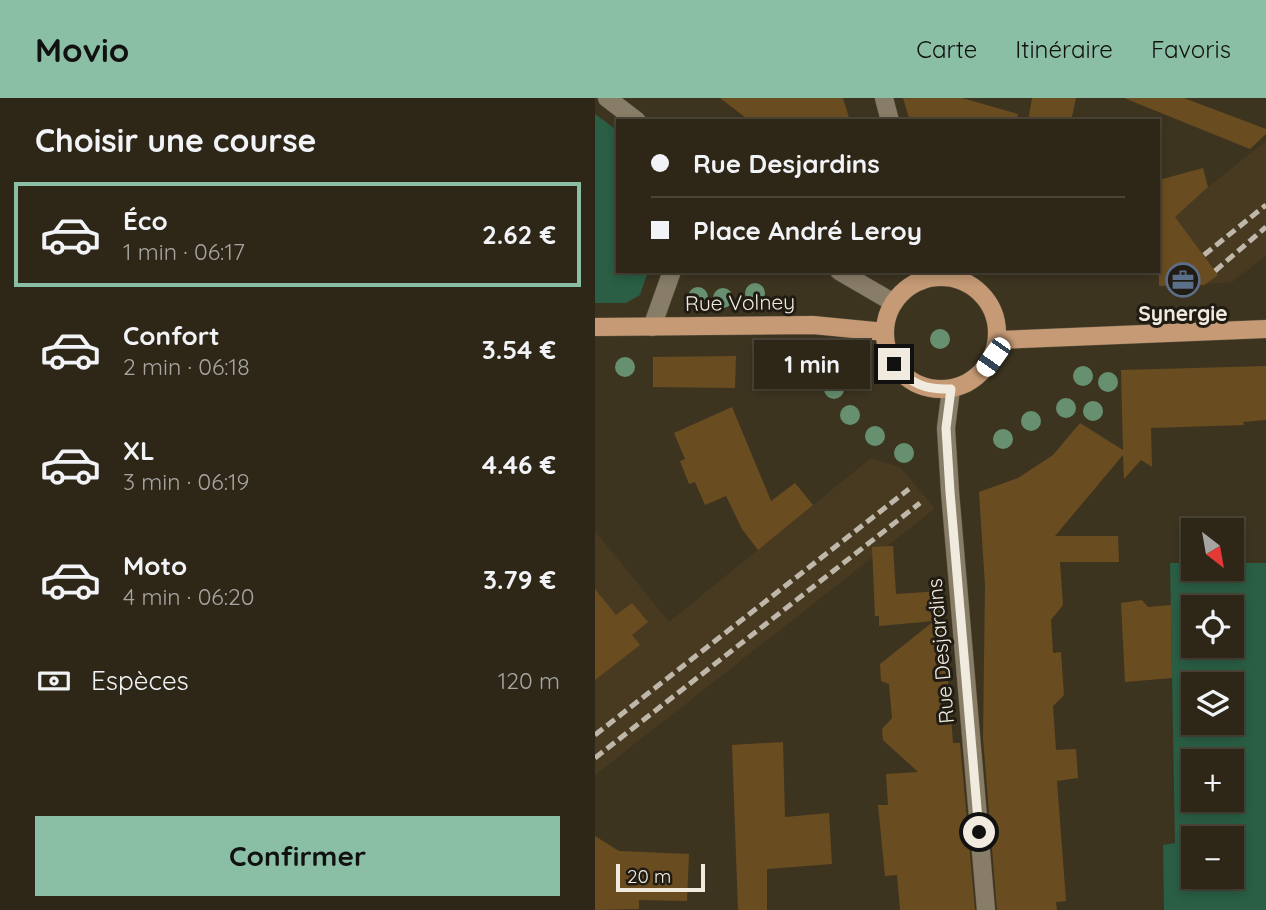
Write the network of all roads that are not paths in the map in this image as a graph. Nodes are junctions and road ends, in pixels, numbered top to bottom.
1 (607, 98) edge
2 (884, 98) edge
3 (634, 119) edge
4 (889, 119) edge
5 (671, 273) edge
6 (842, 273) edge
7 (920, 276) edge
8 (894, 303) junction
9 (595, 327) edge
10 (652, 327) junction
11 (1266, 329) edge
12 (885, 332) junction
13 (998, 340) junction
14 (951, 389) junction
15 (986, 910) edge

1 - 3 street
2 - 4 street
5 - 10 street
6 - 8 street
7 - 8 main road
7 - 13 main road
8 - 12 main road
9 - 10 main road, Rue Volney
10 - 12 main road, Rue Volney
11 - 13 main road
12 - 14 main road
13 - 14 main road
14 - 15 street, Rue Desjardins

